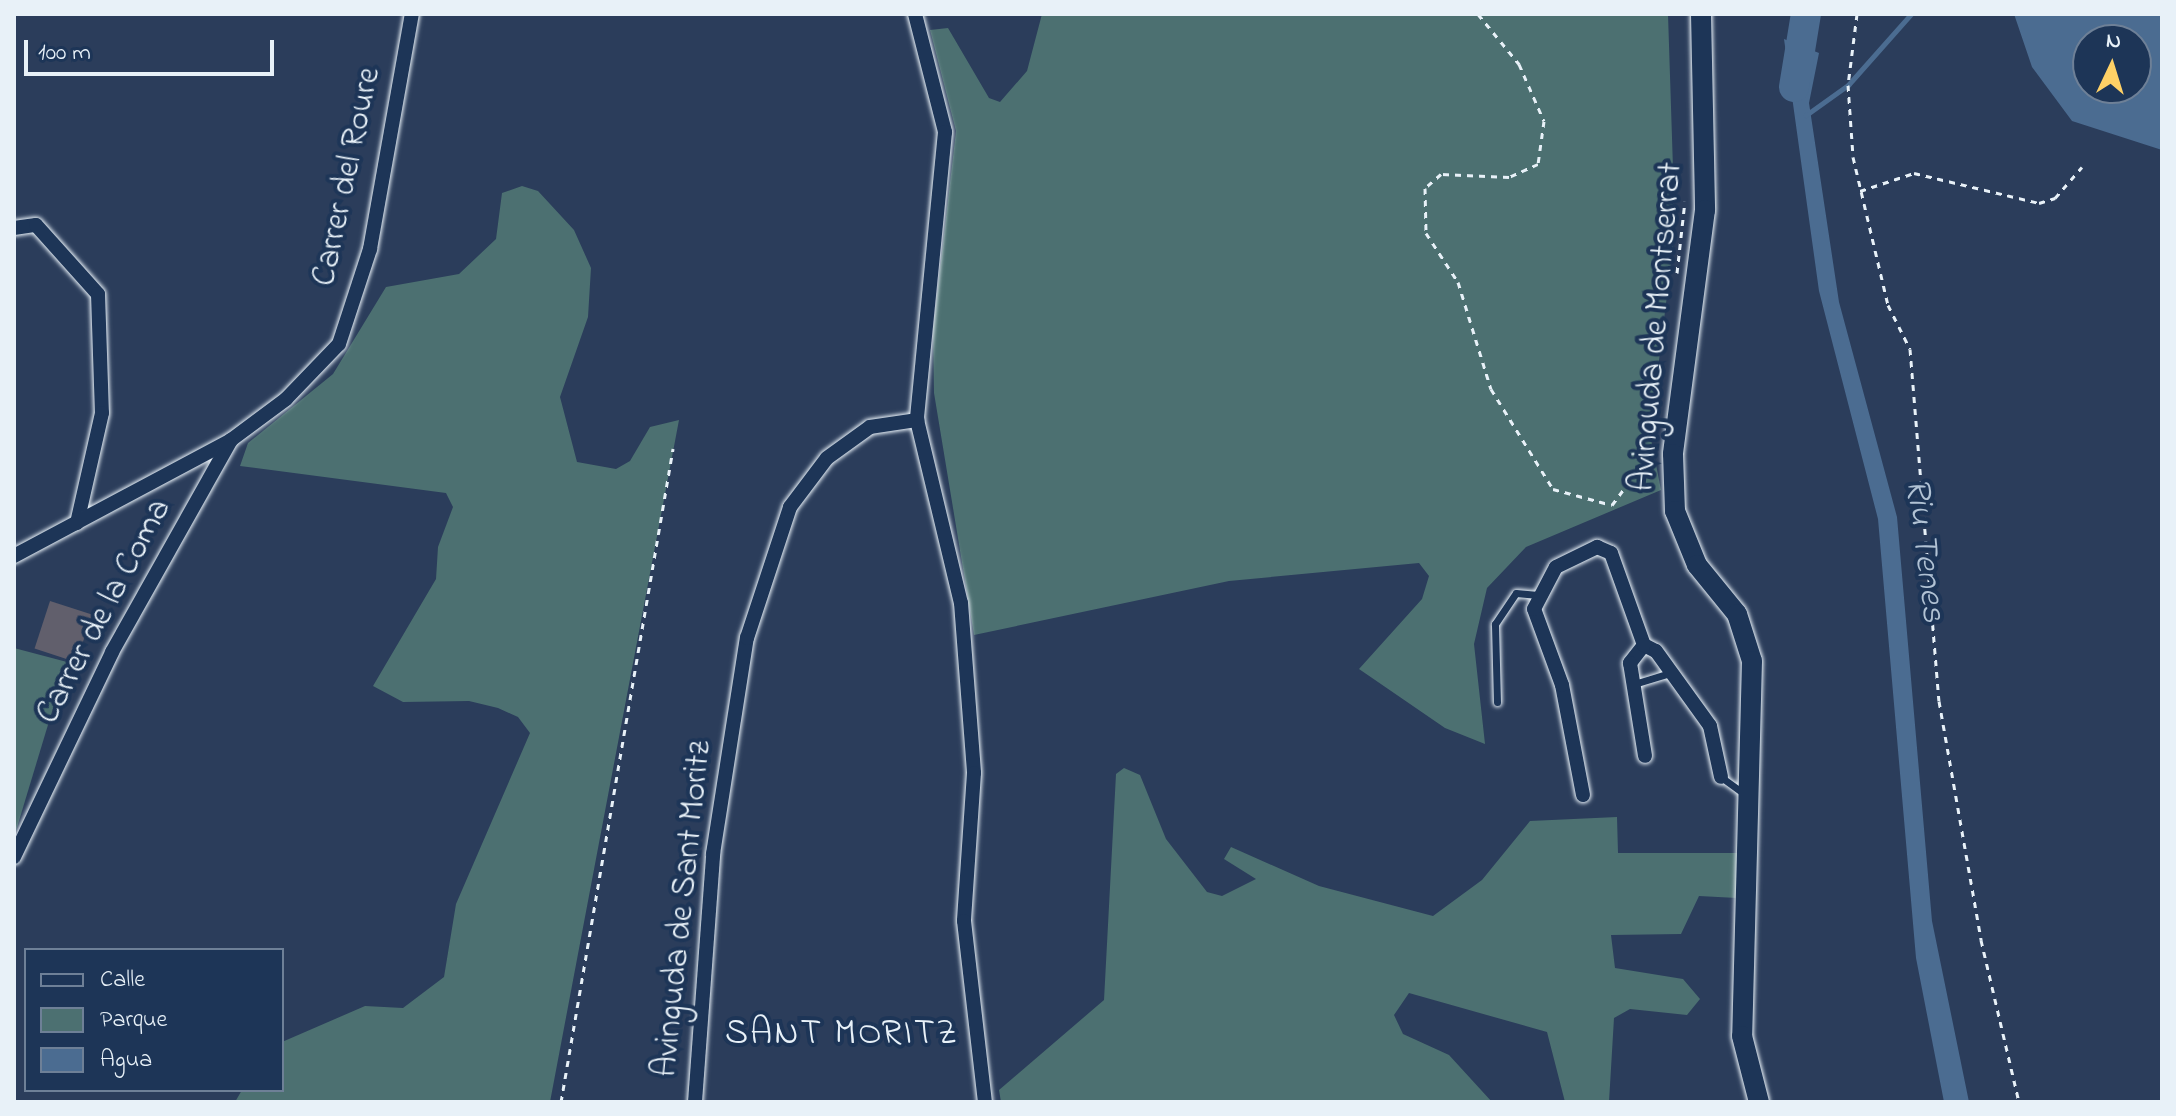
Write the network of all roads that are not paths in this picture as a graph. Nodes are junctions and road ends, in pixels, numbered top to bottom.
1 (412, 14) edge
2 (915, 14) edge
3 (1701, 14) edge
4 (14, 228) edge
5 (917, 420) junction
6 (231, 440) junction
7 (77, 523) junction
8 (14, 556) edge
9 (1538, 595) junction
10 (1644, 645) junction
11 (1672, 671) junction
12 (1634, 684) junction
13 (1497, 702) dead end
14 (1645, 756) dead end
15 (1721, 777) joint
16 (1583, 795) dead end
17 (1752, 797) junction
18 (14, 857) edge
19 (695, 1102) edge
20 (985, 1102) edge
21 (1759, 1102) edge

1 - 6 street, Carrer del Roure
2 - 5 street
3 - 17 street, Avinguda de Montserrat
4 - 7 street
5 - 19 street, Avinguda de Sant Moritz
5 - 20 street
6 - 7 street, Carrer del Roure
6 - 18 street, Carrer de la Coma
7 - 8 street, Carrer del Roure
9 - 10 street
9 - 13 lane
9 - 16 street
10 - 11 street
10 - 12 street
11 - 12 lane
11 - 15 street
12 - 14 street
15 - 17 lane
17 - 21 street, Avinguda de Montserrat

